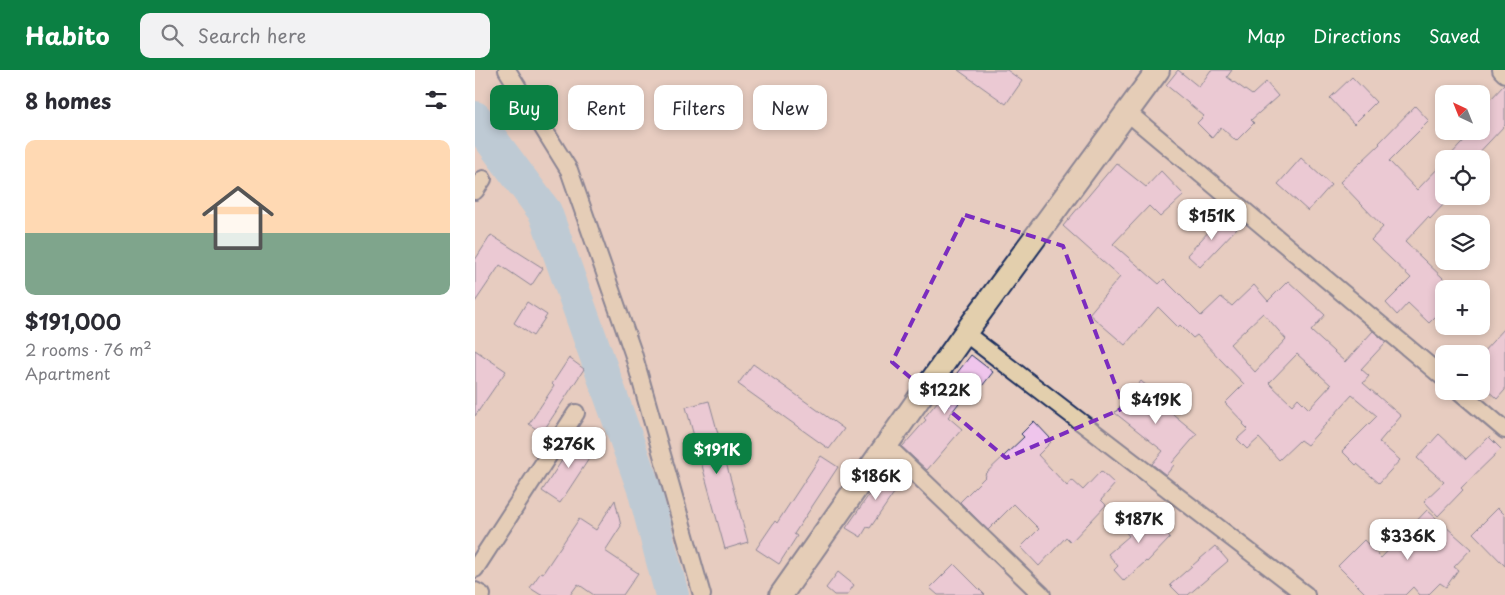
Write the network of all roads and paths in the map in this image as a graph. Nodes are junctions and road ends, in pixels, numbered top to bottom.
1 (507, 70) edge
2 (1158, 70) edge
3 (1501, 70) edge
4 (1505, 74) edge
5 (1127, 112) junction
6 (965, 332) junction
7 (1435, 370) edge
8 (1470, 400) edge
9 (576, 413) dead end
10 (1505, 430) edge
11 (886, 445) junction
12 (475, 569) edge
13 (475, 591) edge
14 (482, 595) edge
15 (702, 595) edge
16 (781, 595) edge
17 (1042, 595) edge
18 (1306, 595) edge

1 - 15 street
2 - 5 street
3 - 4 street
5 - 6 street
5 - 7 street
6 - 11 street
6 - 18 street
8 - 10 street
9 - 12 street
11 - 16 street
11 - 17 street
13 - 14 street

